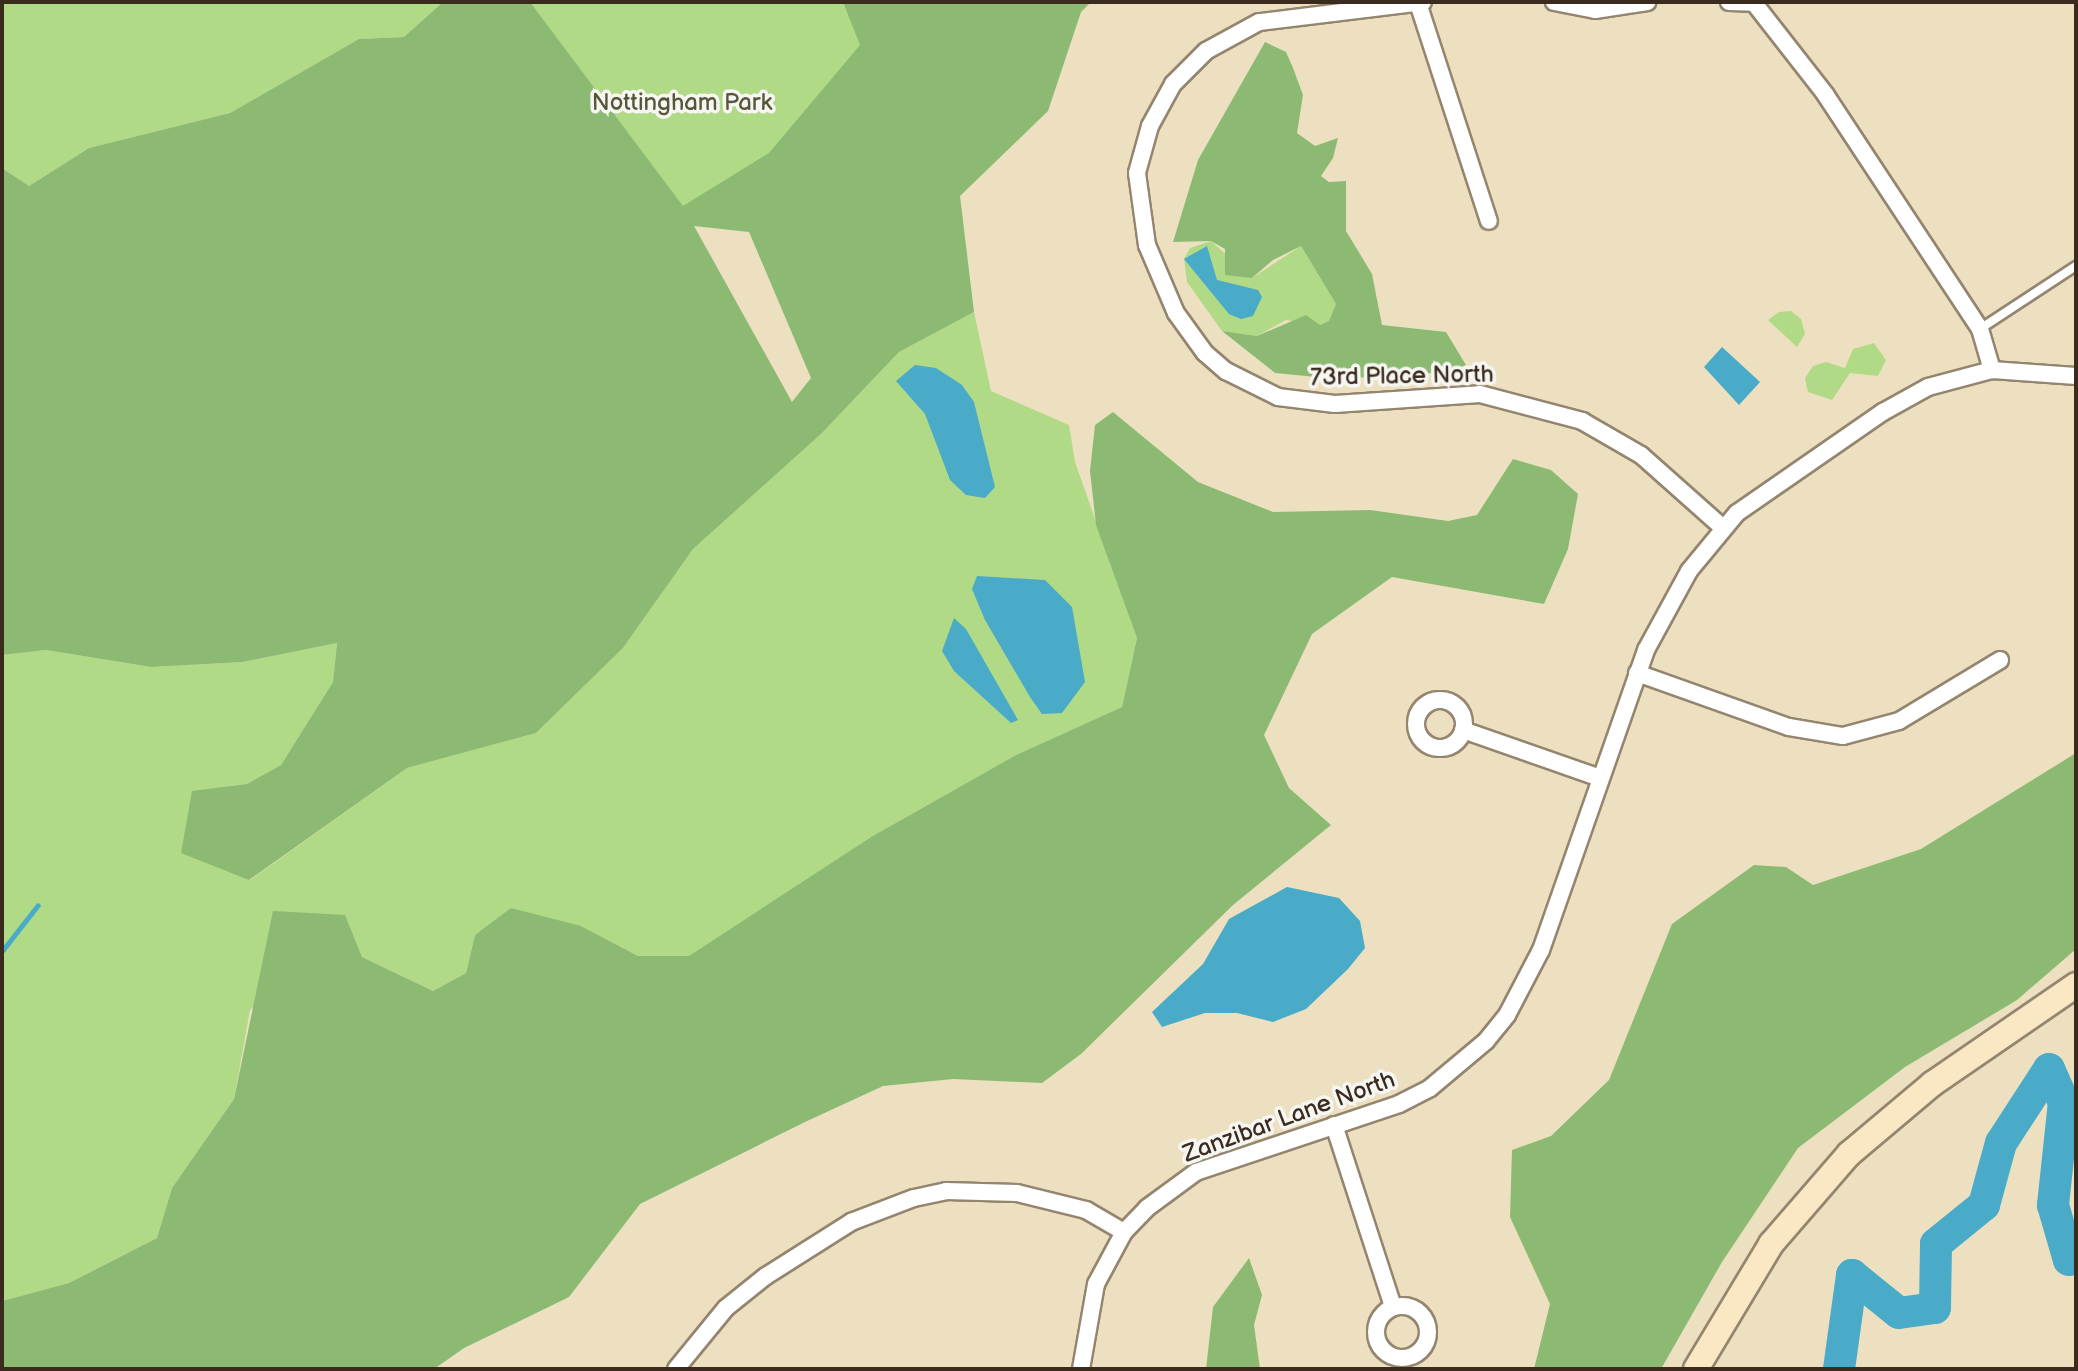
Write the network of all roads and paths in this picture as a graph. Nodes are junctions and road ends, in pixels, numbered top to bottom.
1 (1554, 2) edge
2 (1647, 2) edge
3 (1729, 2) edge
4 (1421, 3) edge
5 (1489, 221) dead end
6 (2076, 266) edge
7 (1980, 329) junction
8 (1992, 370) junction
9 (2076, 376) edge
10 (1722, 527) junction
11 (2000, 660) dead end
12 (1637, 673) junction
13 (1463, 730) dead end
14 (1600, 778) junction
15 (2076, 985) edge
16 (1334, 1125) junction
17 (1124, 1232) junction
18 (1393, 1307) dead end
19 (676, 1369) edge
20 (1081, 1369) edge
21 (1696, 1369) edge

1 - 2 street
3 - 7 street
4 - 5 street
4 - 10 street, 73rd Place North
6 - 7 lane
7 - 8 street
8 - 9 street
8 - 10 street, Zanzibar Lane North
10 - 12 street, Zanzibar Lane North
11 - 12 street
12 - 14 street, Zanzibar Lane North
13 - 14 street
14 - 16 street, Zanzibar Lane North
15 - 21 street
16 - 17 street, Zanzibar Lane North
16 - 18 street
17 - 19 street
17 - 20 street

